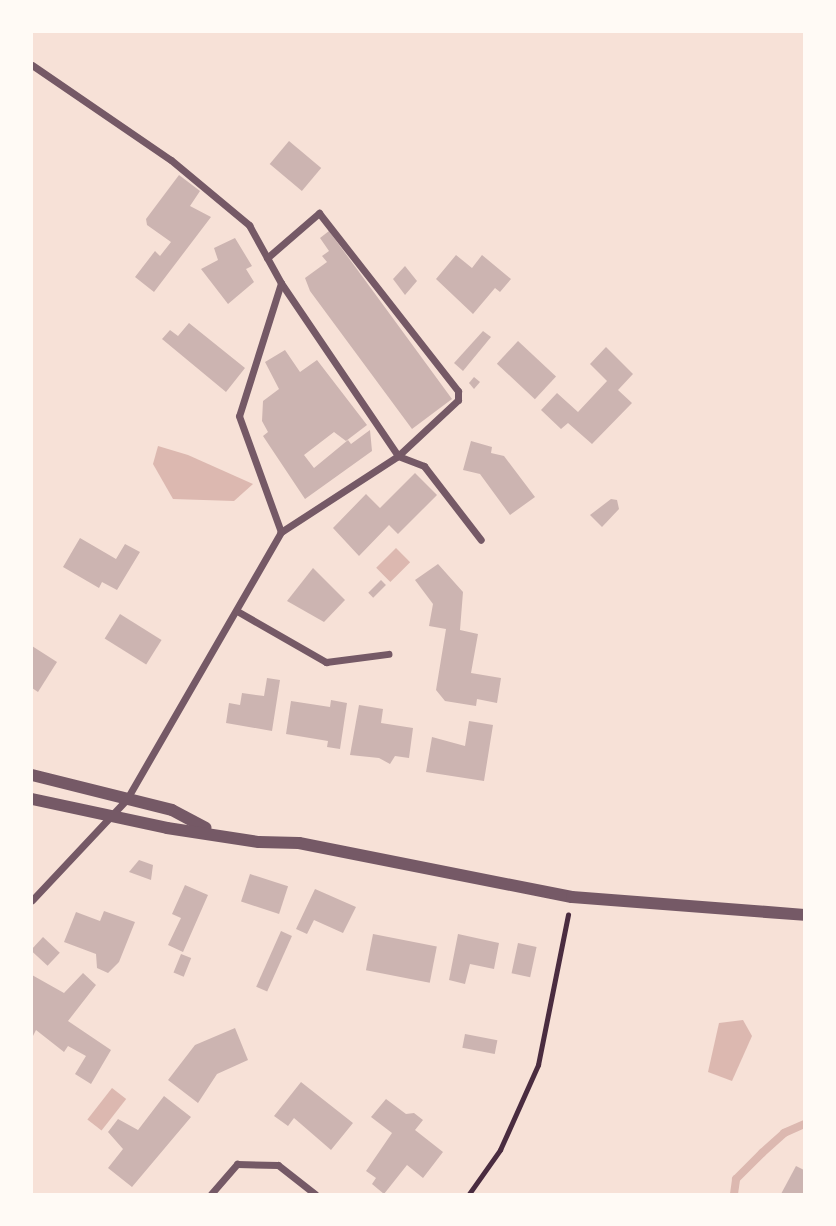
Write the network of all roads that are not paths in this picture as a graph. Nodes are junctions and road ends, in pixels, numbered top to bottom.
1 (32, 65) edge
2 (267, 258) junction
3 (281, 283) junction
4 (398, 456) junction
5 (281, 532) junction
6 (481, 540) dead end
7 (237, 611) junction
8 (388, 654) dead end
9 (32, 775) edge
10 (32, 799) edge
11 (127, 799) junction
12 (110, 817) junction
13 (212, 832) junction
14 (32, 900) edge
15 (804, 915) edge
16 (211, 1195) edge
17 (315, 1195) edge

1 - 2 street
2 - 3 street
2 - 4 street
3 - 4 street
3 - 5 street
4 - 5 street
4 - 6 street
5 - 7 street
7 - 8 street
7 - 11 street
9 - 11 street
10 - 12 street
11 - 12 street
11 - 13 street
12 - 13 street
12 - 14 street
13 - 15 street
16 - 17 street

